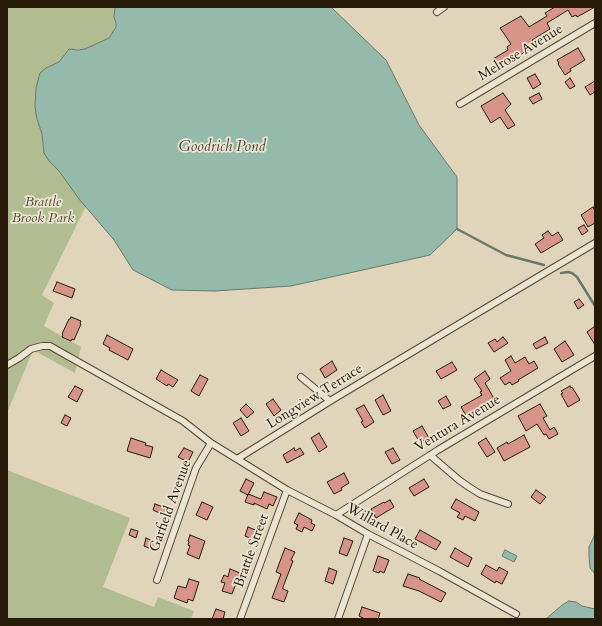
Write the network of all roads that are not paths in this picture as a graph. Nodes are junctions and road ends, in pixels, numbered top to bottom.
1 (444, 7) edge
2 (436, 12) dead end
3 (595, 23) edge
4 (460, 104) dead end
5 (595, 242) edge
6 (595, 356) edge
7 (7, 365) edge
8 (301, 377) dead end
9 (330, 401) junction
10 (211, 443) junction
11 (430, 455) junction
12 (237, 460) junction
13 (287, 490) junction
14 (508, 504) dead end
15 (336, 515) junction
16 (368, 534) junction
17 (157, 580) dead end
18 (516, 614) dead end
19 (240, 619) edge
20 (338, 619) edge

1 - 2 street
3 - 4 street, Melrose Avenue
5 - 9 street, Longview Terrace
6 - 11 street, Ventura Avenue
7 - 10 street
8 - 9 street
9 - 12 street, Longview Terrace
10 - 12 street
10 - 17 street, Garfield Avenue
11 - 14 street
11 - 15 street, Ventura Avenue
12 - 13 street, Willard Place
13 - 15 street, Willard Place
13 - 19 street, Brattle Street
15 - 16 street, Willard Place
16 - 18 street, Willard Place
16 - 20 street

